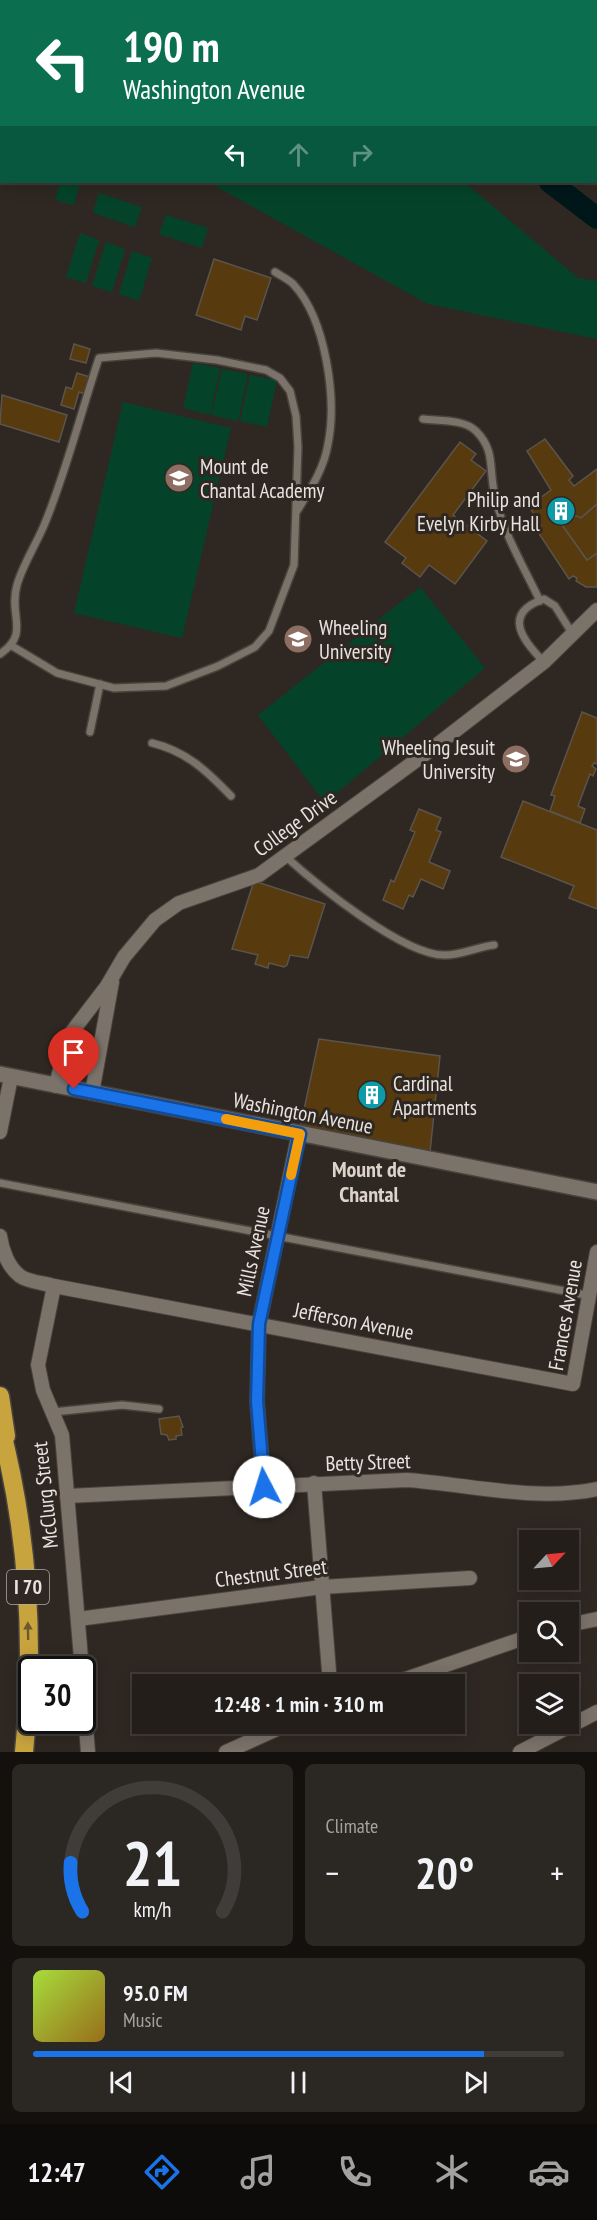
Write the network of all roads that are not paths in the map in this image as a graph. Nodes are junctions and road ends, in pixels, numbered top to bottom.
1 (276, 272) dead end
2 (423, 419) dead end
3 (296, 513) junction
4 (540, 601) junction
5 (597, 610) edge
6 (572, 633) junction
7 (12, 646) junction
8 (0, 654) edge
9 (544, 662) junction
10 (100, 684) junction
11 (90, 732) dead end
12 (152, 743) dead end
13 (231, 796) dead end
14 (285, 856) junction
15 (494, 945) dead end
16 (113, 974) junction
17 (5, 1075) edge
18 (56, 1086) junction
19 (92, 1093) junction
20 (0, 1132) edge
21 (300, 1134) junction
22 (0, 1183) edge
23 (597, 1192) edge
24 (278, 1236) junction
25 (1, 1242) edge
26 (597, 1252) edge
27 (54, 1286) junction
28 (591, 1296) junction
29 (259, 1324) junction
30 (573, 1384) joint
31 (0, 1396) edge
32 (159, 1409) dead end
33 (53, 1412) junction
34 (0, 1425) edge
35 (9, 1459) junction
36 (314, 1484) junction
37 (264, 1487) junction
38 (597, 1490) edge
39 (67, 1496) junction
40 (470, 1578) dead end
41 (322, 1587) junction
42 (597, 1618) edge
43 (78, 1619) junction
44 (579, 1622) edge
45 (519, 1640) edge
46 (81, 1656) edge
47 (329, 1674) edge
48 (419, 1674) edge
49 (597, 1712) edge
50 (87, 1734) edge
51 (266, 1734) edge
52 (24, 1752) edge
53 (88, 1752) edge
54 (226, 1752) edge
55 (520, 1752) edge

1 - 3 lane
2 - 4 lane
3 - 7 lane
3 - 10 lane
4 - 6 lane
4 - 9 lane
5 - 6 street, College Drive
6 - 9 street, College Drive
7 - 8 lane
7 - 10 lane
9 - 14 street, College Drive
10 - 11 lane
12 - 13 lane
14 - 15 lane
14 - 16 street, College Drive
16 - 18 street, College Drive
16 - 19 street
17 - 18 street, Washington Avenue
17 - 20 street
18 - 19 street, Washington Avenue
19 - 21 street, Washington Avenue
21 - 23 street, Washington Avenue
21 - 24 street, Mills Avenue
22 - 24 lane
24 - 28 lane
24 - 29 street, Mills Avenue
25 - 27 street, Jefferson Avenue
26 - 28 street, Frances Avenue
27 - 29 street, Jefferson Avenue
27 - 33 street, McClurg Street
28 - 30 street, Frances Avenue
29 - 30 street, Jefferson Avenue
29 - 37 street, Mills Avenue
31 - 35 highway
32 - 33 lane
33 - 39 street, McClurg Street
34 - 35 highway, I 70
52 -> 35 highway, I 70
36 - 37 street, Betty Street
36 - 38 street, Betty Street
36 - 41 street
37 - 39 street, Betty Street
39 - 43 street, McClurg Street
40 - 41 street, Chestnut Street
41 - 43 street, Chestnut Street
41 - 47 street
42 - 44 street
43 - 46 street, McClurg Street
45 - 48 street
49 - 55 street
50 - 53 street
51 - 54 street

